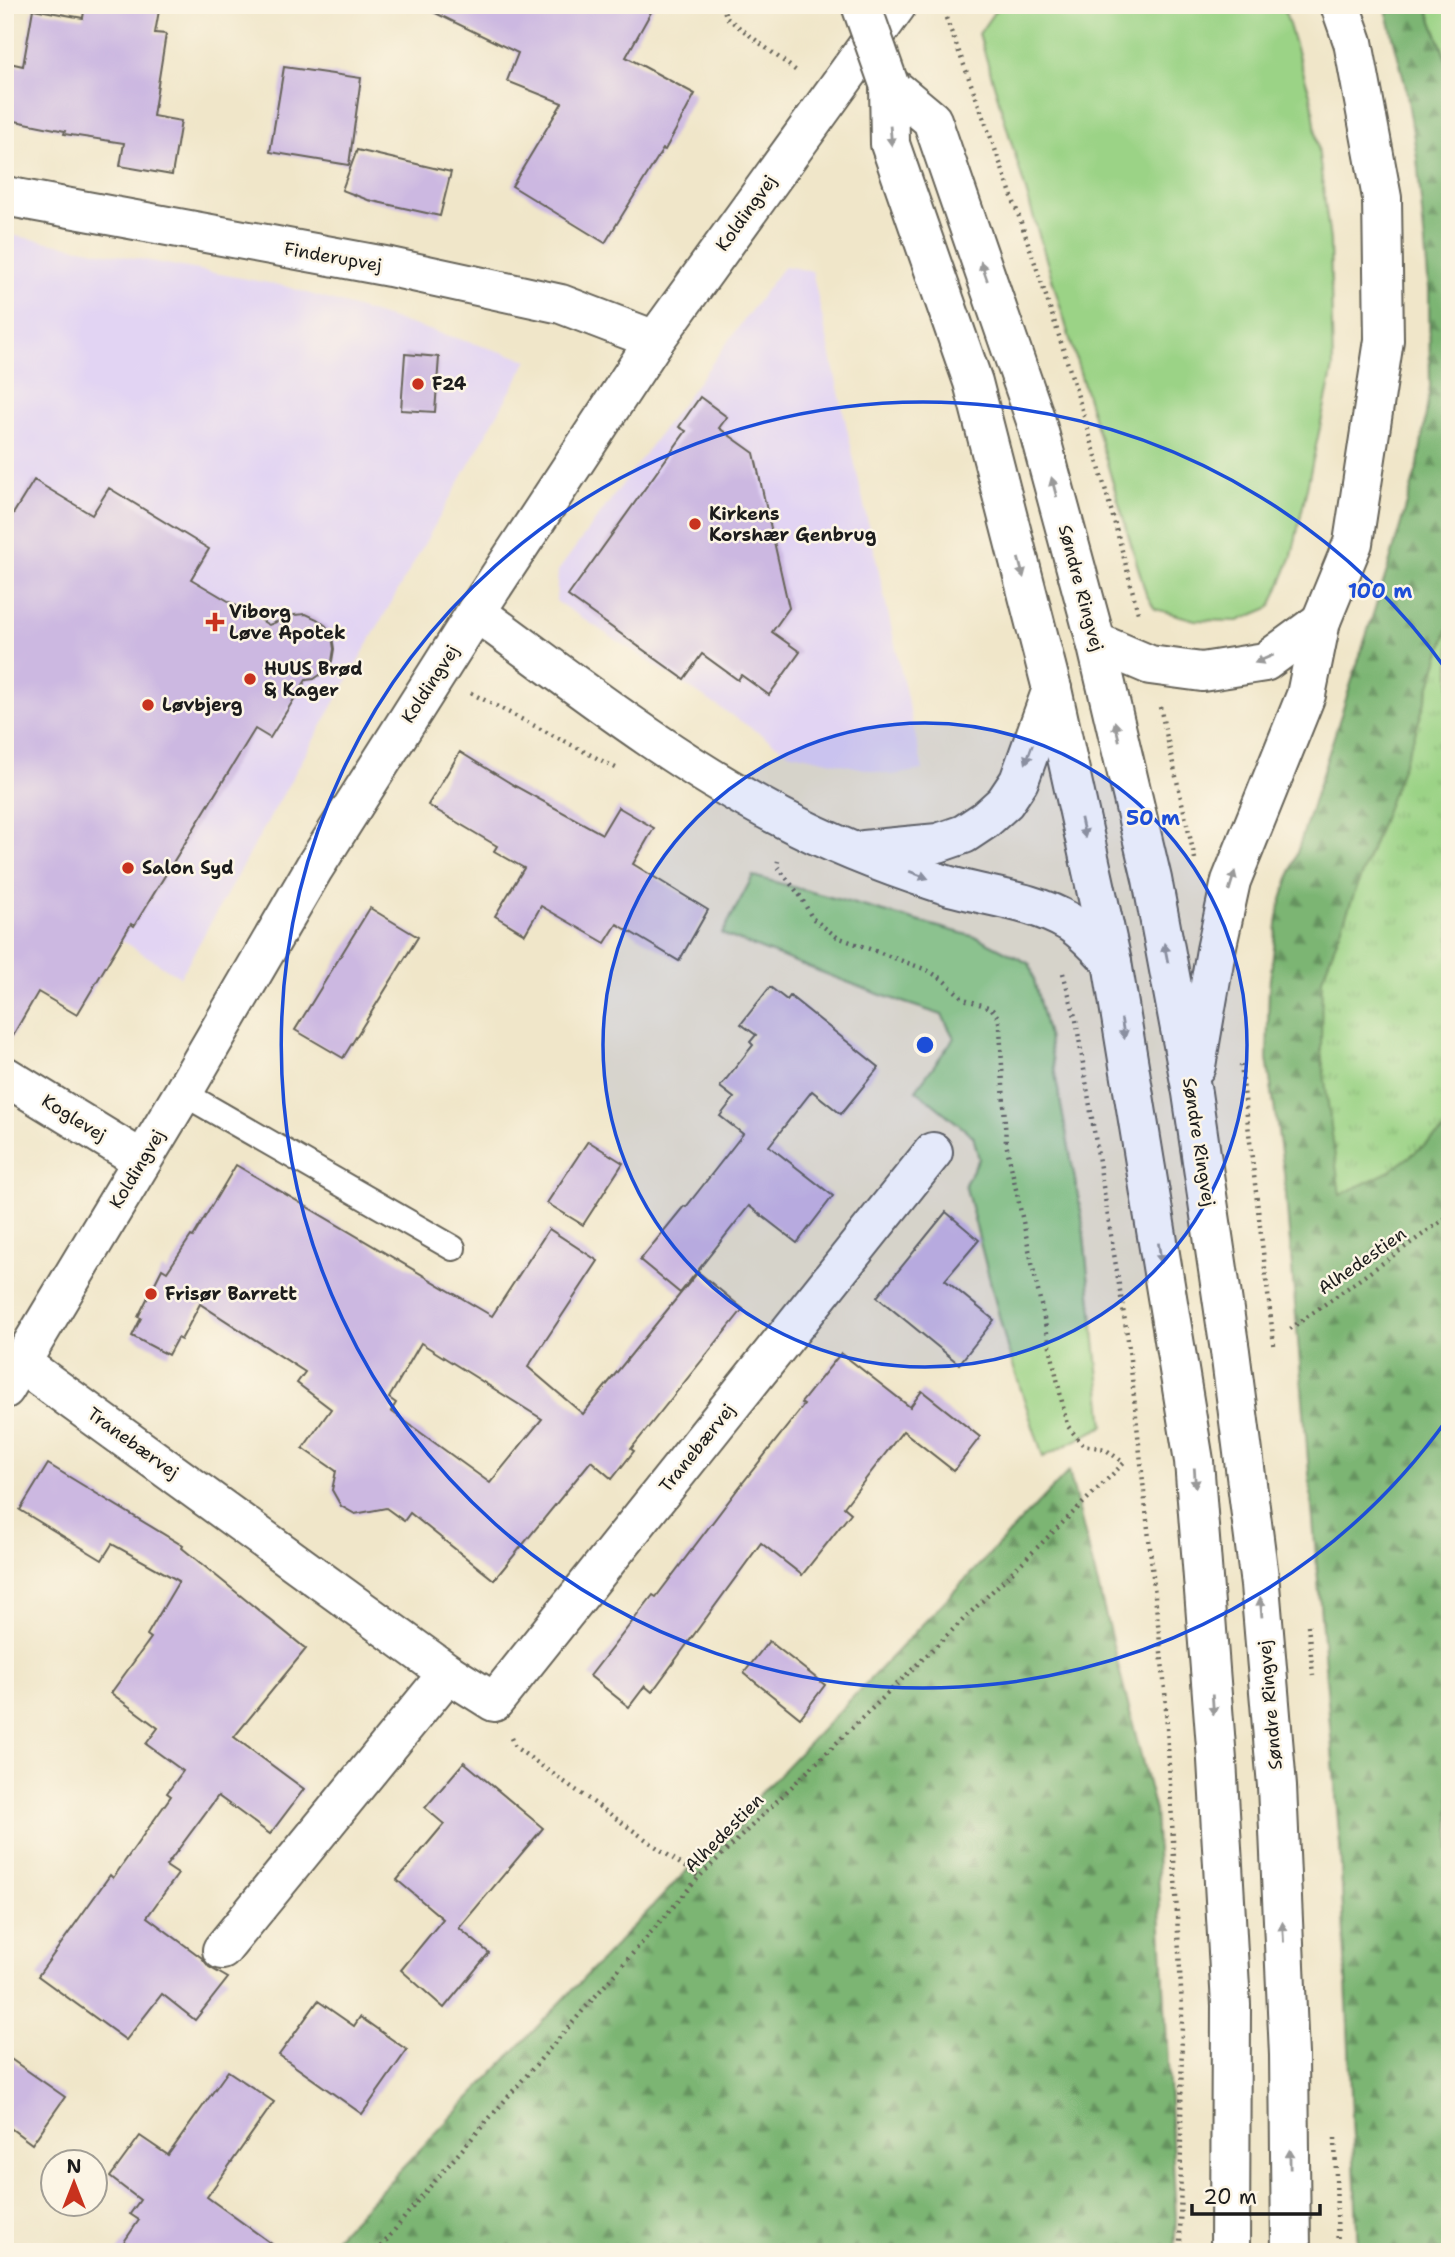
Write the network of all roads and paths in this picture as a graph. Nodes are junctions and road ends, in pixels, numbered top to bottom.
1 (722, 5) edge
2 (861, 5) edge
3 (897, 5) edge
4 (941, 5) edge
5 (1340, 5) edge
6 (889, 84) junction
7 (976, 96) dead end
8 (830, 97) junction
9 (5, 196) edge
10 (655, 340) junction
11 (1135, 602) dead end
12 (476, 612) junction
13 (1143, 613) dead end
14 (1321, 621) junction
15 (1096, 642) junction
16 (1052, 690) junction
17 (855, 851) junction
18 (779, 853) dead end
19 (1060, 961) dead end
20 (1112, 962) junction
21 (5, 1076) edge
22 (183, 1093) junction
23 (1192, 1093) junction
24 (933, 1152) dead end
25 (142, 1160) junction
26 (1450, 1215) edge
27 (1447, 1221) edge
28 (453, 1248) dead end
29 (1290, 1329) dead end
30 (13, 1376) edge
31 (448, 1672) junction
32 (494, 1702) junction
33 (699, 1877) junction
34 (222, 1950) dead end
35 (377, 2252) edge
36 (1180, 2252) edge
37 (1230, 2252) edge
38 (1291, 2252) edge

1 - 8 path
2 - 6 main road, bridge
3 - 8 main road, Koldingvej
4 - 7 path
5 - 14 main road
15 -> 6 main road, Søndre Ringvej
6 -> 16 main road
8 - 10 main road, Koldingvej
9 - 10 main road, Finderupvej
10 - 12 main road, Koldingvej
11 - 13 path
12 - 17 main road
12 - 22 main road, Koldingvej
14 -> 15 main road
23 -> 14 main road
23 -> 15 main road, Søndre Ringvej
16 -> 17 main road
16 -> 20 main road
17 -> 20 main road
18 - 33 path, Alhedestien
19 - 36 path
20 -> 37 main road
21 - 25 main road, Koglevej
22 - 25 main road, Koldingvej
22 - 28 lane
38 -> 23 main road, Søndre Ringvej
24 - 32 main road, Tranebærvej
25 - 30 main road, Koldingvej
26 - 27 path, Alhedestien
27 - 29 path, Alhedestien
30 - 31 main road, Tranebærvej
31 - 32 main road, Tranebærvej
31 - 34 main road
32 - 33 path
33 - 35 path, Alhedestien

